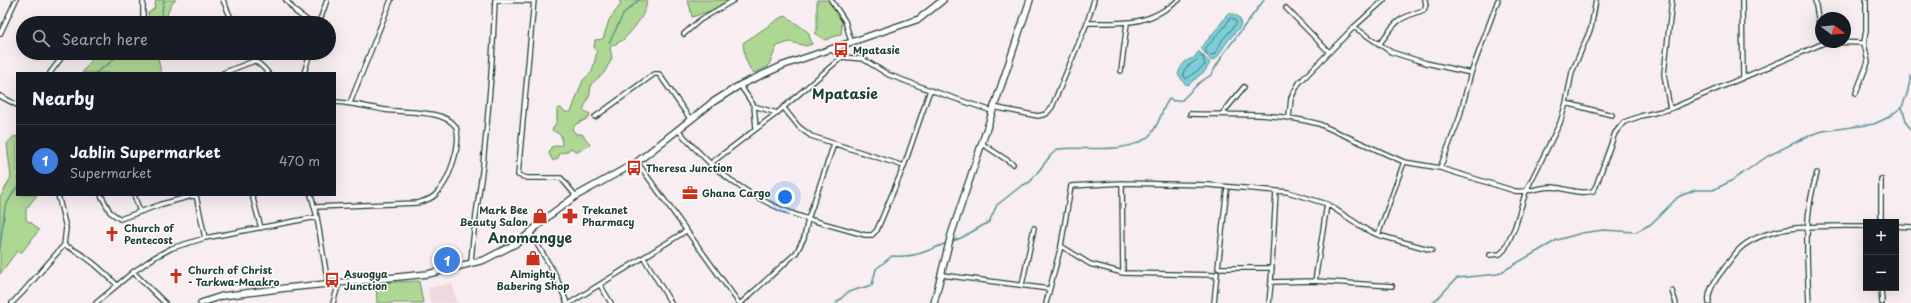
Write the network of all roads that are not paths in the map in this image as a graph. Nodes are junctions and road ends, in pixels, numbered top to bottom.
1 (16, 0) edge
2 (143, 0) edge
3 (223, 0) edge
4 (286, 0) edge
5 (328, 0) edge
6 (391, 0) edge
7 (495, 0) edge
8 (534, 0) edge
9 (734, 0) edge
10 (831, 0) edge
11 (943, 0) edge
12 (1030, 0) edge
13 (1094, 0) edge
14 (1178, 0) edge
15 (1384, 0) edge
16 (1425, 0) edge
17 (1498, 0) edge
18 (1596, 0) edge
19 (1672, 0) edge
20 (1742, 0) edge
21 (1815, 0) edge
22 (1866, 0) edge
23 (1286, 8) dead end
24 (1817, 12) edge
25 (143, 16) dead end
26 (230, 16) edge
27 (301, 16) edge
28 (322, 16) edge
29 (1087, 23) junction
30 (1127, 23) junction
31 (1354, 27) junction
32 (0, 34) edge
33 (684, 34) dead end
34 (851, 41) junction
35 (1851, 43) edge
36 (1864, 43) junction
37 (1379, 45) junction
38 (1815, 46) edge
39 (831, 50) junction
40 (1329, 52) junction
41 (842, 57) junction
42 (60, 60) edge
43 (254, 60) joint
44 (308, 60) edge
45 (1121, 71) dead end
46 (51, 72) edge
47 (225, 72) edge
48 (267, 72) edge
49 (304, 72) edge
50 (1471, 73) junction
51 (1743, 78) junction
52 (740, 85) junction
53 (1244, 87) dead end
54 (930, 90) junction
55 (1856, 93) dead end
56 (0, 96) edge
57 (336, 102) edge
58 (350, 103) junction
59 (1566, 103) junction
60 (16, 104) edge
61 (754, 106) junction
62 (783, 107) junction
63 (993, 109) junction
64 (1670, 110) junction
65 (777, 113) junction
66 (1190, 114) dead end
67 (1222, 114) junction
68 (1612, 115) dead end
69 (595, 116) dead end
70 (1289, 117) junction
71 (691, 120) junction
72 (756, 128) junction
73 (678, 130) junction
74 (981, 143) junction
75 (834, 144) junction
76 (637, 162) junction
77 (1404, 162) junction
78 (710, 164) junction
79 (1013, 164) dead end
80 (904, 166) junction
81 (1440, 168) junction
82 (1817, 173) dead end
83 (1881, 179) dead end
84 (1122, 183) junction
85 (1227, 187) junction
86 (1276, 191) junction
87 (1526, 191) junction
88 (58, 196) edge
89 (101, 196) edge
90 (134, 196) edge
91 (193, 196) edge
92 (196, 196) edge
93 (252, 196) edge
94 (311, 196) edge
95 (576, 196) junction
96 (1327, 204) junction
97 (315, 207) junction
98 (140, 212) junction
99 (317, 216) junction
100 (808, 219) junction
101 (1881, 219) edge
102 (1806, 226) junction
103 (1863, 226) edge
104 (1899, 226) edge
105 (1911, 227) edge
106 (261, 228) junction
107 (1034, 228) dead end
108 (686, 231) junction
109 (531, 234) junction
110 (1378, 235) junction
111 (205, 238) junction
112 (64, 244) junction
113 (1061, 246) junction
114 (1432, 250) dead end
115 (1490, 255) dead end
116 (644, 258) junction
117 (471, 263) junction
118 (1218, 268) junction
119 (1272, 268) junction
120 (133, 272) junction
121 (1123, 273) junction
122 (1217, 274) junction
123 (942, 275) junction
124 (1315, 281) junction
125 (1271, 282) junction
126 (339, 283) junction
127 (328, 284) junction
128 (117, 285) junction
129 (600, 285) junction
130 (1022, 285) junction
131 (1392, 286) dead end
132 (1050, 289) junction
133 (1672, 291) dead end
134 (1882, 291) edge
135 (12, 303) edge
136 (96, 303) edge
137 (165, 303) edge
138 (201, 303) edge
139 (333, 303) edge
140 (568, 303) edge
141 (611, 303) edge
142 (671, 303) edge
143 (740, 303) edge
144 (934, 303) edge
145 (1046, 303) edge
146 (1214, 303) edge
147 (1269, 303) edge
148 (1676, 303) edge
149 (1709, 303) edge
150 (1809, 303) edge
151 (1882, 303) edge

1 - 32 street
2 - 25 street
3 - 26 street
4 - 27 street
5 - 28 street
6 - 58 street
7 - 8 street
7 - 117 street
8 - 95 street
9 - 33 street
10 - 34 street
11 - 34 street
12 - 63 street
13 - 29 street
14 - 30 street
15 - 31 street
16 - 37 street
17 - 50 street
18 - 59 street
19 - 64 street
20 - 51 street
21 - 24 street
22 - 36 street
23 - 40 street
29 - 30 street
29 - 63 street
30 - 45 street
31 - 37 street
31 - 40 street
34 - 39 street
35 - 36 street
36 - 55 street
37 - 50 street
38 - 51 street
39 - 41 street
39 - 52 street
40 - 70 street
41 - 54 street
41 - 62 street
42 - 46 street
43 - 47 street
43 - 48 street
44 - 49 street
50 - 81 street
51 - 64 street
52 - 61 street
52 - 71 street
53 - 67 street
54 - 63 street
54 - 80 street
56 - 60 street
57 - 58 street
58 - 97 street
59 - 68 street
59 - 87 street
61 - 65 street
61 - 72 street
62 - 65 street
62 - 75 street
63 - 74 street
64 - 87 street
65 - 72 street
66 - 67 street
67 - 70 street
69 - 71 street
70 - 77 street
71 - 73 street
72 - 78 street
73 - 76 street
73 - 78 street
74 - 79 street
74 - 123 street
75 - 80 street
75 - 100 street
76 - 95 street
76 - 108 street
77 - 81 street
77 - 110 street
78 - 100 street
80 - 100 street
81 - 87 street
82 - 102 street
83 - 101 street
84 - 85 street
84 - 113 street
84 - 121 street
85 - 86 street
85 - 118 street
86 - 96 street
86 - 119 street
87 - 115 street
88 - 112 street
89 - 98 street
90 - 98 street
91 - 98 street
92 - 111 street
93 - 106 street
94 - 97 street
95 - 109 street
96 - 110 street
96 - 124 street
97 - 99 street
99 - 106 street
99 - 127 street
100 - 143 street
102 - 103 street
102 - 149 street
102 - 150 street
104 - 105 street
106 - 111 street
107 - 130 street
108 - 116 street
108 - 143 street
109 - 117 street
109 - 140 street
110 - 114 street
111 - 120 street
112 - 128 street
112 - 135 street
113 - 121 street
113 - 132 street
116 - 129 street
116 - 142 street
117 - 126 street
118 - 119 street
118 - 122 street
119 - 125 street
120 - 128 street
120 - 137 street
121 - 122 street
122 - 146 street
123 - 130 street
123 - 144 street
124 - 125 street
124 - 131 street
125 - 147 street
126 - 127 street
126 - 139 street
127 - 138 street
128 - 136 street
129 - 140 street
129 - 141 street
130 - 132 street
132 - 145 street
133 - 148 street
134 - 151 street

